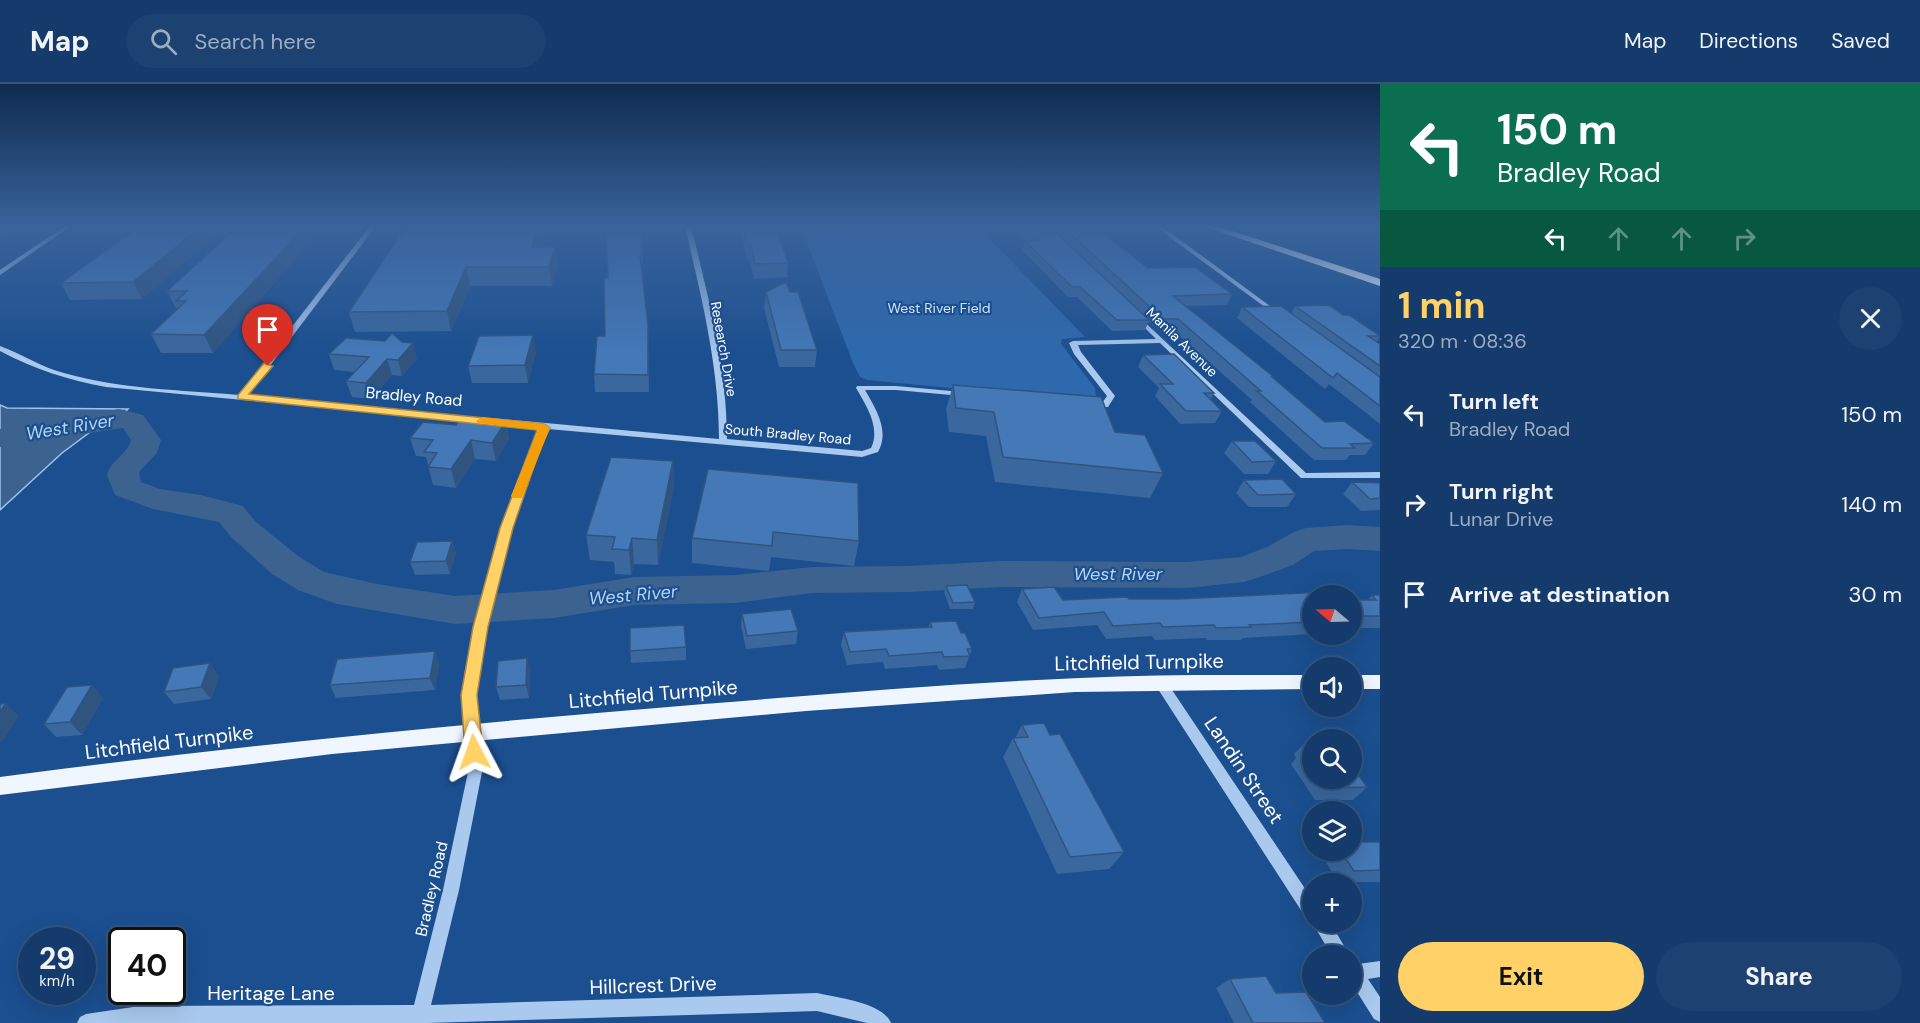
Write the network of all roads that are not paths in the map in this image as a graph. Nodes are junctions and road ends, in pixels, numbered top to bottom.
1 (339, 270) edge
2 (698, 270) edge
3 (1217, 270) edge
4 (1340, 270) edge
5 (1380, 283) edge
6 (1128, 309) edge
7 (1285, 320) edge
8 (1162, 342) junction
9 (0, 348) edge
10 (974, 395) edge
11 (242, 397) junction
12 (1080, 405) edge
13 (544, 428) junction
14 (723, 441) junction
15 (1380, 475) edge
16 (1160, 682) junction
17 (1302, 682) edge
18 (1362, 682) edge
19 (1380, 682) edge
20 (473, 731) junction
21 (0, 786) edge
22 (1302, 897) edge
23 (1380, 969) edge
24 (1362, 970) edge
25 (1362, 985) edge
26 (1380, 1013) edge
27 (419, 1018) edge
28 (86, 1023) edge
29 (882, 1023) edge

1 - 11 street
2 - 14 street, Research Drive
3 - 7 street
4 - 5 highway
6 - 8 street, Manila Avenue
8 - 12 street
8 - 15 street, Manila Avenue
9 - 11 street, Bradley Road
10 - 14 street, South Bradley Road
11 - 13 street, Bradley Road
13 - 14 street, South Bradley Road
13 - 20 street, Bradley Road
16 - 17 main road, Litchfield Turnpike
16 - 20 main road, Litchfield Turnpike
16 - 22 street, Landin Street
18 - 19 main road
20 - 21 main road, Litchfield Turnpike
20 - 27 street, Bradley Road
23 - 24 street
25 - 26 street
27 - 28 street, Heritage Lane
27 - 29 street, Hillcrest Drive

